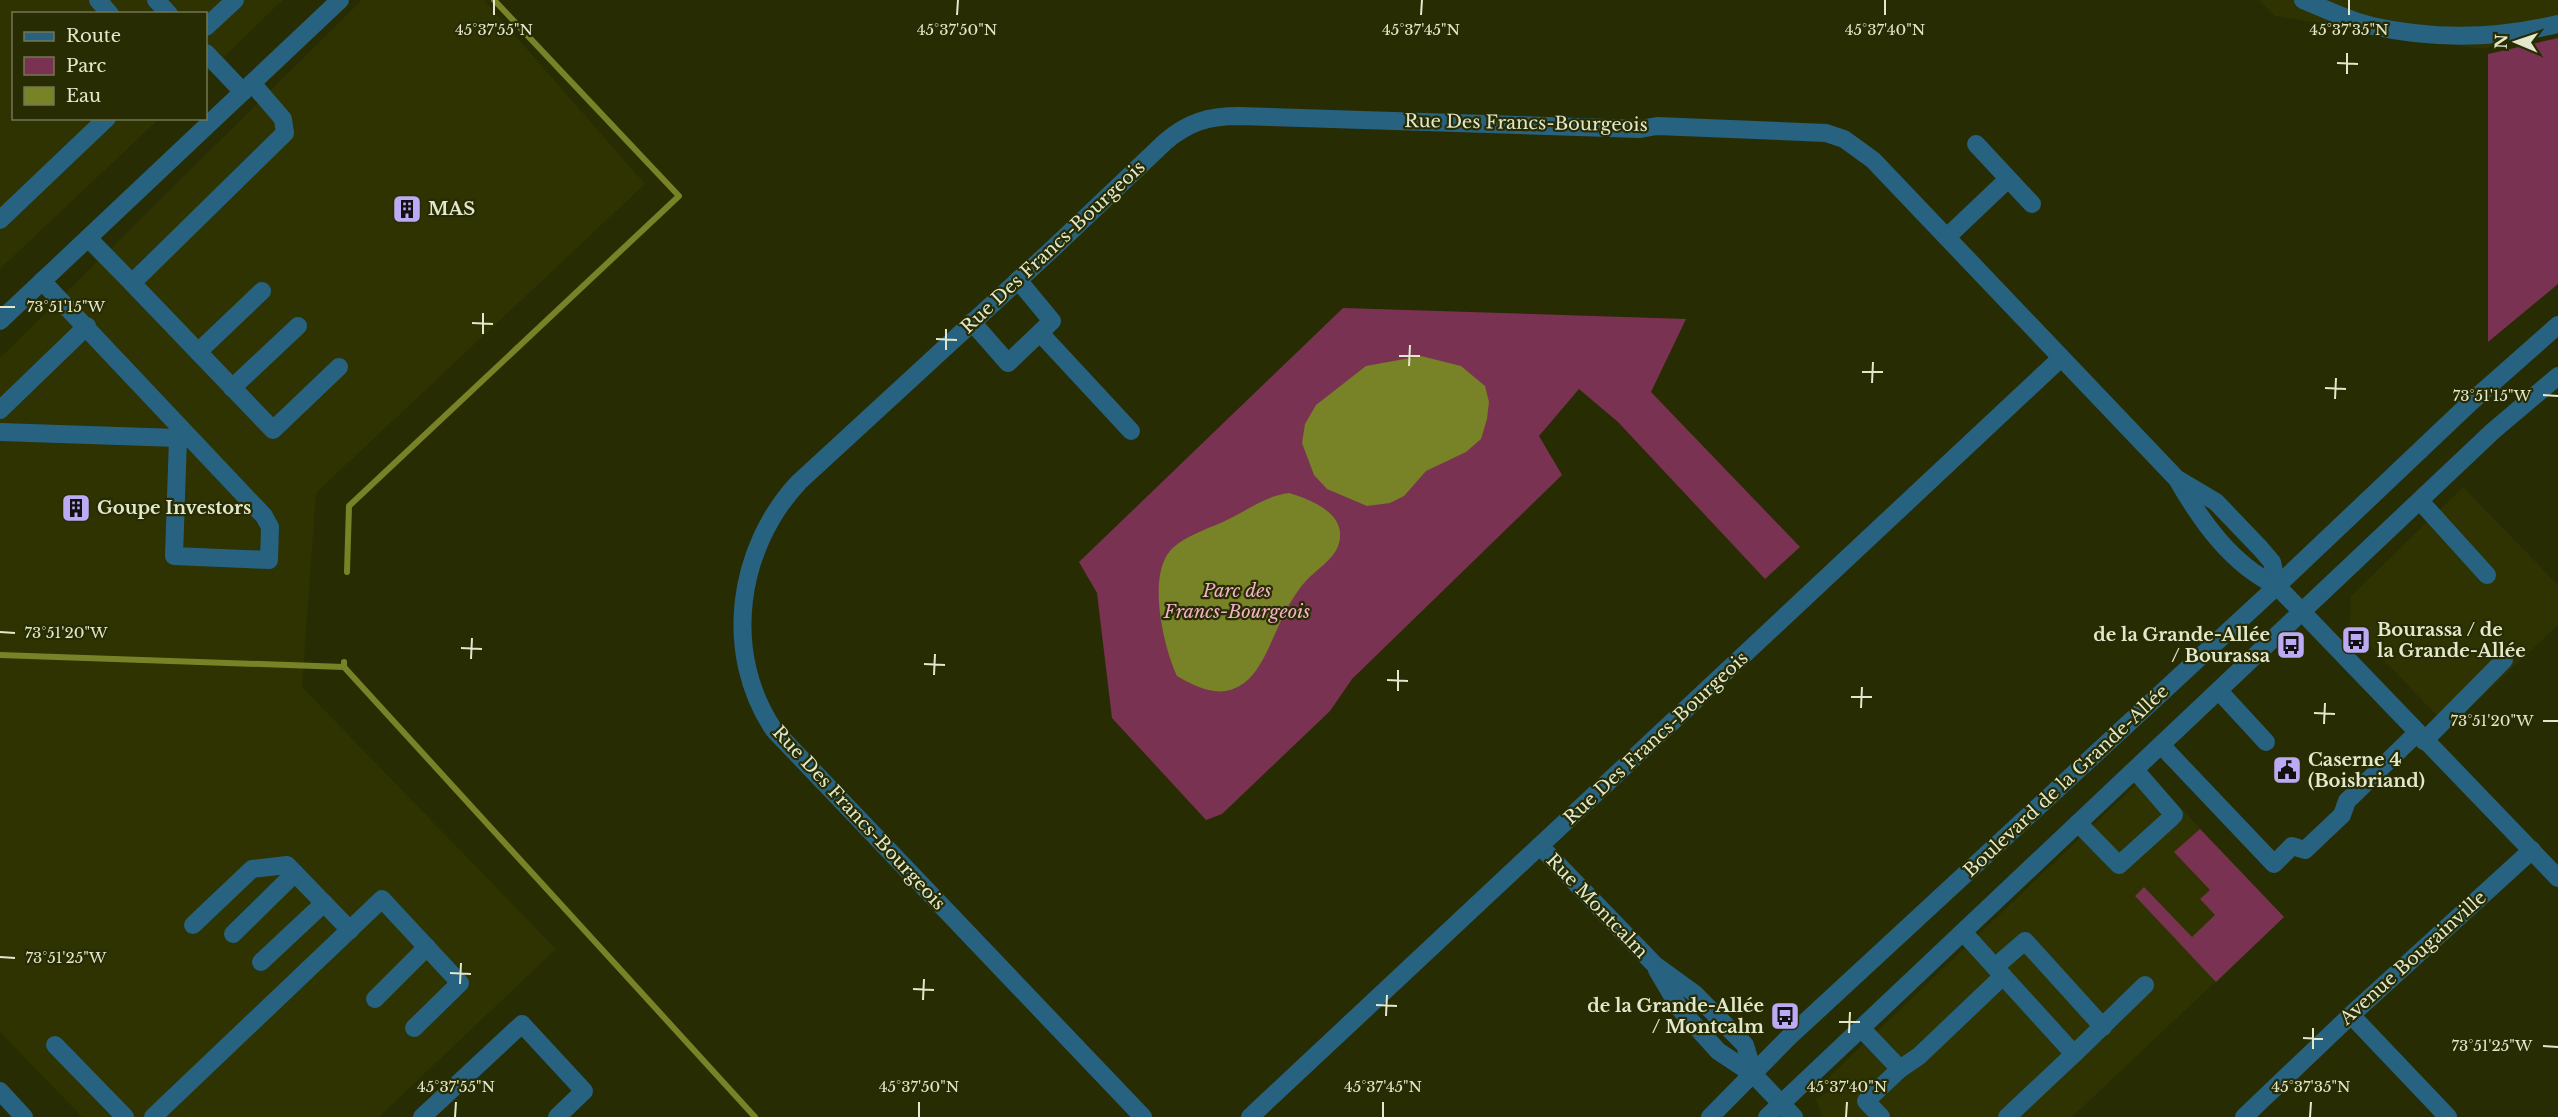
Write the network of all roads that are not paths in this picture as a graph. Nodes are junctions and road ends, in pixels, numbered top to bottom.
1 (98, 0) edge
2 (156, 0) edge
3 (235, 0) edge
4 (340, 0) edge
5 (2303, 0) edge
6 (109, 12) edge
7 (167, 12) edge
8 (2558, 24) edge
9 (207, 26) edge
10 (207, 54) edge
11 (247, 88) junction
12 (105, 120) edge
13 (207, 120) edge
14 (204, 122) edge
15 (1976, 144) dead end
16 (2007, 180) junction
17 (2032, 204) dead end
18 (0, 220) edge
19 (1947, 237) junction
20 (88, 238) junction
21 (1018, 280) junction
22 (42, 281) junction
23 (132, 283) junction
24 (262, 291) dead end
25 (0, 321) edge
26 (972, 322) junction
27 (87, 326) junction
28 (298, 326) dead end
29 (2558, 326) edge
30 (1040, 333) junction
31 (198, 352) junction
32 (2061, 358) junction
33 (339, 367) dead end
34 (2558, 376) edge
35 (232, 388) junction
36 (0, 410) edge
37 (1131, 431) dead end
38 (0, 432) edge
39 (182, 435) junction
40 (2420, 501) junction
41 (2487, 575) dead end
42 (2277, 586) junction
43 (2302, 613) junction
44 (2504, 660) dead end
45 (2219, 691) junction
46 (2420, 737) junction
47 (2266, 742) dead end
48 (2161, 745) junction
49 (2135, 770) junction
50 (2078, 823) junction
51 (1540, 846) junction
52 (2532, 850) junction
53 (295, 873) junction
54 (2558, 878) edge
55 (324, 903) junction
56 (193, 925) dead end
57 (350, 930) junction
58 (1963, 932) junction
59 (233, 934) dead end
60 (427, 947) junction
61 (261, 962) dead end
62 (1999, 971) junction
63 (2145, 985) dead end
64 (375, 999) dead end
65 (2350, 1015) junction
66 (2103, 1027) junction
67 (414, 1028) dead end
68 (1861, 1028) junction
69 (56, 1046) dead end
70 (2074, 1054) junction
71 (1899, 1069) junction
72 (1754, 1075) junction
73 (0, 1091) edge
74 (1781, 1103) junction
75 (24, 1117) edge
76 (125, 1117) edge
77 (153, 1117) edge
78 (422, 1117) edge
79 (558, 1117) edge
80 (1143, 1117) edge
81 (1250, 1117) edge
82 (1710, 1117) edge
83 (1767, 1117) edge
84 (1794, 1117) edge
85 (1881, 1117) edge
86 (2007, 1117) edge
87 (2244, 1117) edge
88 (2448, 1117) edge

1 - 6 street
2 - 7 street
3 - 9 street
4 - 11 street
5 - 8 street
10 - 11 street
11 - 13 street
11 - 23 street
12 - 18 street
14 - 20 street
15 - 16 street
16 - 17 street
16 - 19 street
19 - 21 street, Rue Des Francs-Bourgeois
19 - 32 street, Rue Des Francs-Bourgeois
20 - 22 street
20 - 23 street
21 - 26 street, Rue Des Francs-Bourgeois
21 - 30 street
22 - 25 street
22 - 27 street
23 - 31 street
24 - 31 street
26 - 30 street
26 - 80 street, Rue Des Francs-Bourgeois
27 - 36 street
27 - 39 street
28 - 35 street
29 - 42 street, Boulevard de la Grande-Allée
30 - 37 street
31 - 35 street
32 - 42 street, Rue Des Francs-Bourgeois
32 - 51 street, Rue Des Francs-Bourgeois
33 - 35 street
34 - 40 street
38 - 39 street
39 - 39 street
40 - 41 street
40 - 43 street
42 - 43 street, Rue Des Francs-Bourgeois
42 - 72 street, Boulevard de la Grande-Allée
43 - 45 street
43 - 46 street, Rue Des Francs-Bourgeois
44 - 46 street
45 - 47 street
45 - 48 street
46 - 48 street
46 - 52 street, Rue Des Francs-Bourgeois
48 - 49 street
49 - 50 street
49 - 50 street
50 - 58 street
51 - 72 street, Rue Montcalm
51 - 81 street, Rue Des Francs-Bourgeois
52 - 54 street, Rue Des Francs-Bourgeois
52 - 65 street, Avenue Bougainville
53 - 55 street
53 - 56 street
53 - 59 street
55 - 57 street
55 - 61 street
57 - 60 street
57 - 77 street
58 - 62 street
58 - 68 street
60 - 64 street
60 - 67 street
62 - 66 street
62 - 70 street
62 - 71 street
63 - 66 street
65 - 87 street, Avenue Bougainville
65 - 88 street
66 - 70 street
68 - 71 street
68 - 74 street
69 - 76 street
70 - 86 street
71 - 85 street
72 - 74 street
72 - 82 street, Boulevard de la Grande-Allée
73 - 75 street
74 - 83 street
74 - 84 street
78 - 79 street

